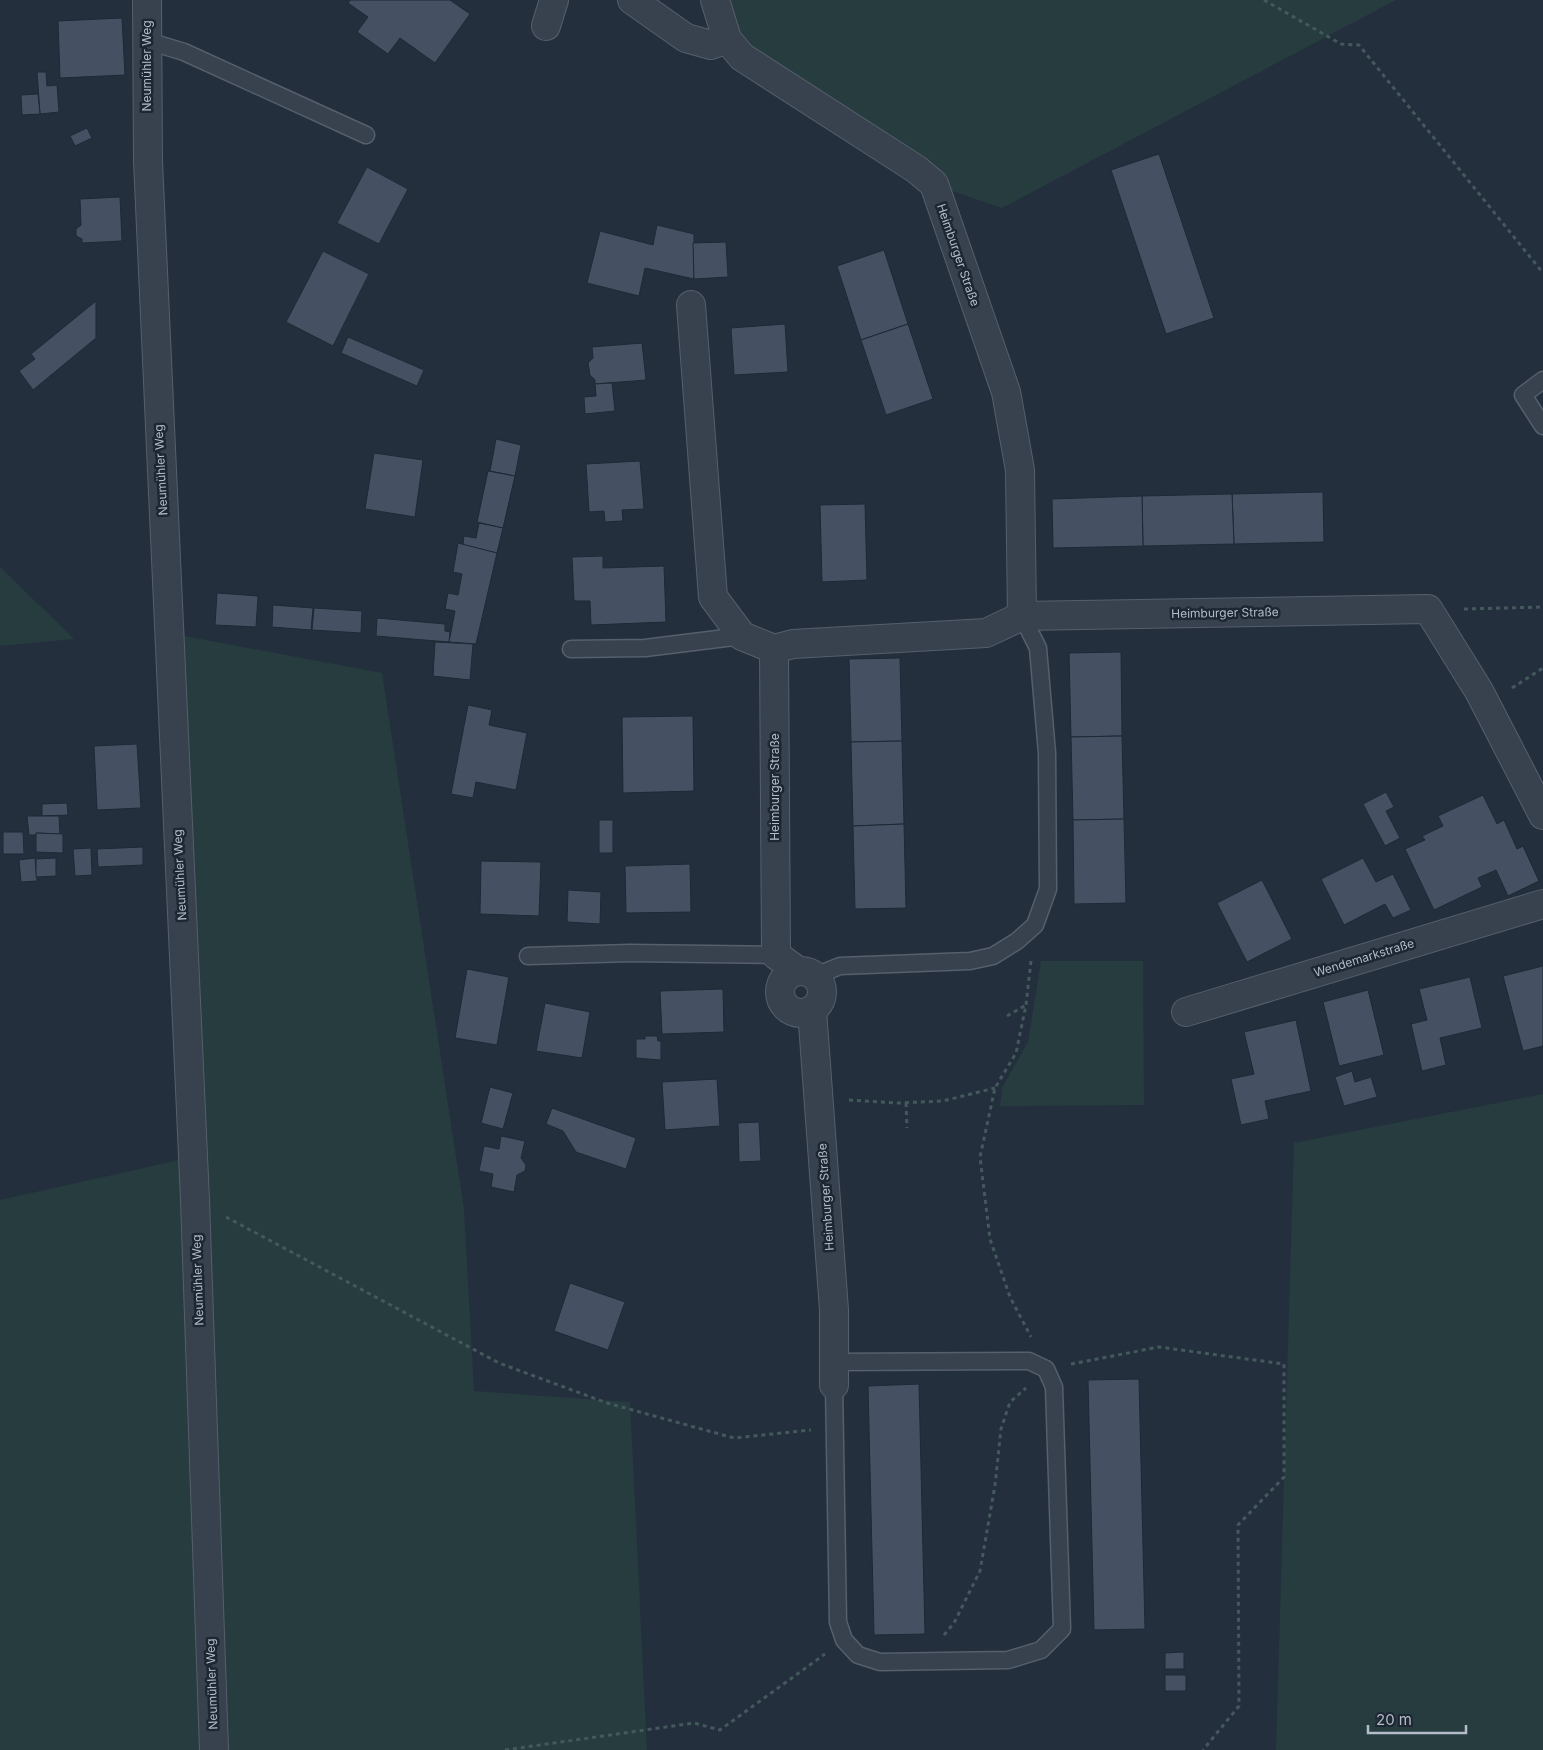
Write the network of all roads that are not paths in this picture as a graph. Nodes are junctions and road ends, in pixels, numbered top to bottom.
1 (147, 0) edge
2 (554, 0) edge
3 (632, 0) edge
4 (714, 0) edge
5 (546, 26) dead end
6 (727, 39) junction
7 (148, 41) junction
8 (366, 135) dead end
9 (691, 305) dead end
10 (1543, 380) edge
11 (1543, 426) edge
12 (1022, 616) junction
13 (742, 636) junction
14 (571, 649) dead end
15 (774, 649) junction
16 (1543, 815) edge
17 (1543, 904) edge
18 (776, 955) junction
19 (528, 956) dead end
20 (806, 974) junction
21 (812, 1010) junction
22 (1186, 1012) dead end
23 (834, 1373) junction
24 (214, 1750) edge

1 - 7 street, Neumühler Weg
2 - 5 street
3 - 6 street
4 - 6 street, Heimburger Straße
6 - 12 street, Heimburger Straße
7 - 8 lane
7 - 24 street, Neumühler Weg
9 - 13 street
10 - 11 lane
12 - 15 street, Heimburger Straße
12 - 16 street, Heimburger Straße
12 - 20 lane
13 - 14 lane
13 - 15 street
15 - 18 street, Heimburger Straße
17 - 22 street, Wendemarkstraße
18 - 19 lane
18 - 20 street
20 - 21 street, Heimburger Straße
20 - 21 street
21 - 23 street, Heimburger Straße
23 - 23 lane

